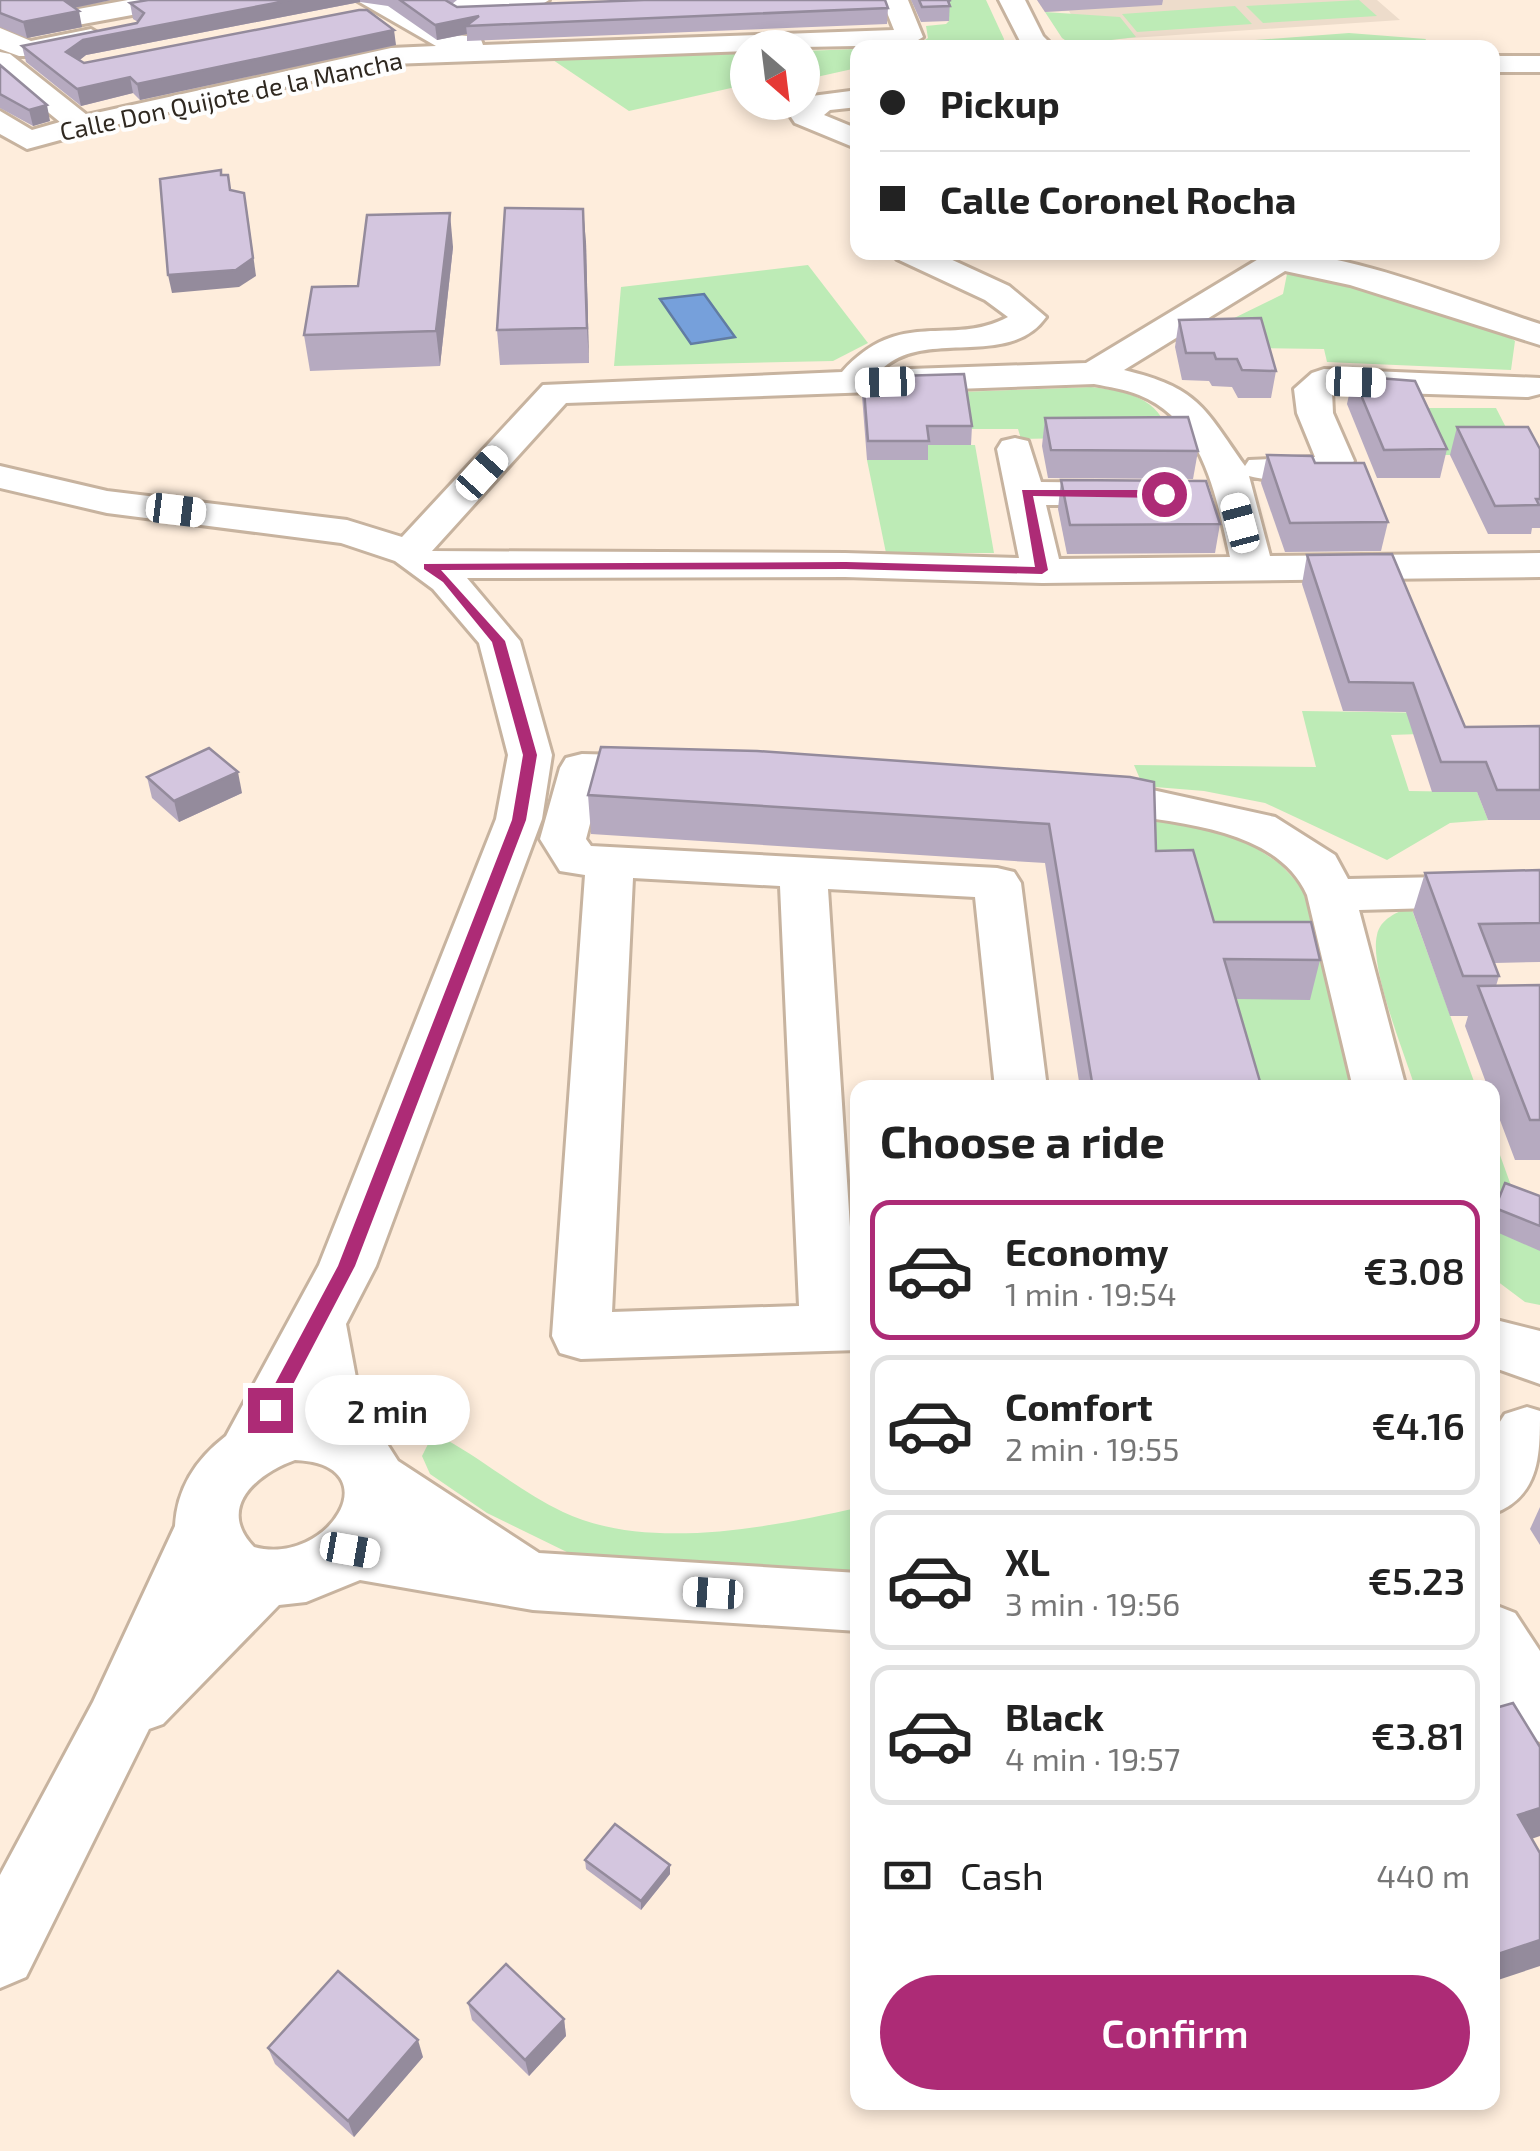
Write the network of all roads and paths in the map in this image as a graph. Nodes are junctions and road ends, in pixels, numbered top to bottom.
1 (101, 0) edge
2 (369, 0) edge
3 (896, 0) edge
4 (1012, 0) edge
5 (445, 4) edge
6 (545, 4) edge
7 (180, 9) edge
8 (737, 14) edge
9 (344, 17) edge
10 (642, 18) edge
11 (0, 23) edge
12 (740, 30) edge
13 (820, 31) edge
14 (501, 34) junction
15 (0, 35) edge
16 (1030, 40) edge
17 (730, 42) edge
18 (646, 45) junction
19 (304, 50) edge
20 (528, 50) junction
21 (432, 54) junction
22 (2, 62) edge
23 (1500, 64) edge
24 (1540, 64) edge
25 (87, 66) edge
26 (211, 68) edge
27 (328, 70) junction
28 (112, 88) edge
29 (234, 89) junction
30 (850, 99) edge
31 (136, 110) junction
32 (0, 120) edge
33 (82, 125) junction
34 (850, 137) edge
35 (926, 260) edge
36 (1535, 333) edge
37 (1094, 373) junction
38 (850, 383) junction
39 (1534, 392) edge
40 (1015, 449) dead end
41 (0, 476) edge
42 (1204, 488) junction
43 (1026, 492) junction
44 (419, 559) junction
45 (1540, 565) edge
46 (1253, 568) junction
47 (1042, 570) junction
48 (710, 770) edge
49 (1049, 792) edge
50 (610, 862) junction
51 (803, 875) junction
52 (1540, 890) edge
53 (1330, 895) junction
54 (1020, 1080) edge
55 (1378, 1080) edge
56 (316, 1323) junction
57 (843, 1328) edge
58 (1520, 1429) edge
59 (250, 1449) junction
60 (356, 1460) junction
61 (1500, 1471) edge
62 (205, 1529) junction
63 (350, 1550) junction
64 (263, 1578) junction
65 (533, 1581) junction
66 (850, 1601) edge
67 (1500, 1647) edge
68 (1540, 1710) edge
69 (117, 1724) junction
70 (0, 1951) edge

1 - 11 street
2 - 14 street
3 - 13 street, Calle Don Quijote de la Mancha
4 - 16 street
5 - 6 street
5 - 14 street
7 - 15 street
8 - 12 street
9 - 21 street
10 - 18 street
14 - 20 street
17 - 18 street, Calle Don Quijote de la Mancha
18 - 20 street, Calle Don Quijote de la Mancha
19 - 27 street
20 - 21 street, Calle Don Quijote de la Mancha
21 - 27 street, Calle Don Quijote de la Mancha
22 - 25 street
22 - 33 street
23 - 24 street
26 - 29 street
27 - 29 street, Calle Don Quijote de la Mancha
28 - 31 street
29 - 31 street, Calle Don Quijote de la Mancha
30 - 34 street
31 - 33 street, Calle Don Quijote de la Mancha
32 - 33 street, Calle Don Quijote de la Mancha
35 - 38 street
36 - 37 street
36 - 39 street
37 - 38 street
37 - 42 street
38 - 44 street
39 - 42 street
40 - 43 street
41 - 44 street
42 - 43 street
42 - 46 street
43 - 47 street
44 - 47 street
44 - 56 street
45 - 46 street
46 - 47 street
48 - 50 street
49 - 53 street
50 - 51 street
50 - 57 street
51 - 54 street
51 - 57 street
52 - 53 street
53 - 55 street
56 - 59 street
56 - 60 street
58 - 61 street
59 - 60 street
59 - 62 street
60 - 63 street
60 - 65 street
62 - 64 street
62 - 69 street
63 - 64 street
63 - 65 street
64 - 69 street
65 - 66 street
67 - 68 street
69 - 70 street

